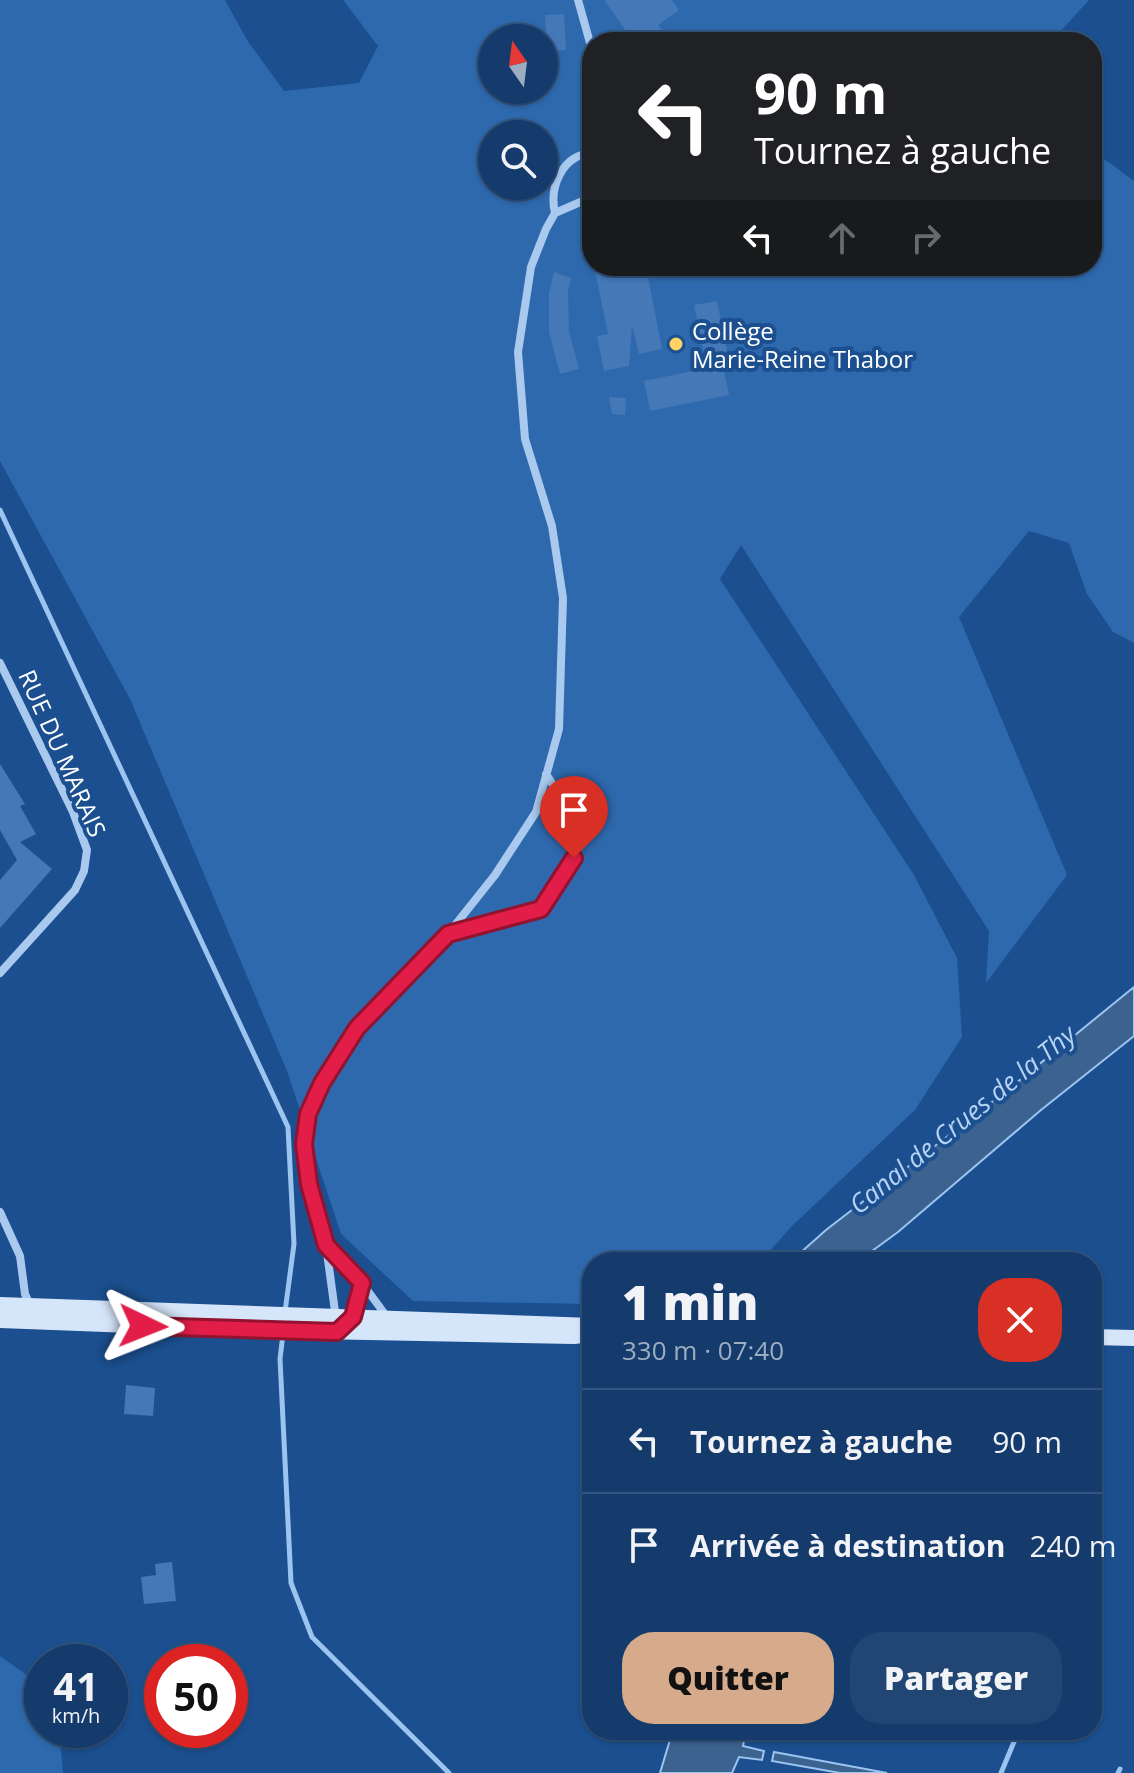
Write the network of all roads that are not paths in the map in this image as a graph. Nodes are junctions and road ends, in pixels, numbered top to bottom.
1 (578, 0) edge
2 (587, 32) edge
3 (582, 154) edge
4 (582, 201) edge
5 (555, 213) junction
6 (0, 663) edge
7 (546, 774) junction
8 (448, 934) junction
9 (0, 973) edge
10 (0, 1212) edge
11 (326, 1245) junction
12 (362, 1283) junction
13 (0, 1305) edge
14 (31, 1306) junction
15 (353, 1317) junction
16 (387, 1317) junction
17 (0, 1320) edge
18 (265, 1322) junction
19 (336, 1324) junction
20 (582, 1326) edge
21 (582, 1335) edge
22 (1102, 1337) edge
23 (1134, 1338) edge

1 - 2 street
3 - 5 street
4 - 5 street
5 - 7 street
6 - 9 street, RUE DU MARAIS
7 - 8 street
7 - 8 street
8 - 11 street
10 - 14 street
11 - 12 street
11 - 19 street
12 - 15 street
12 - 16 street
13 - 14 main road
14 - 18 main road
15 - 16 main road
15 - 19 main road
16 - 20 main road
17 - 18 main road
18 - 19 main road
19 - 21 main road
22 - 23 main road

